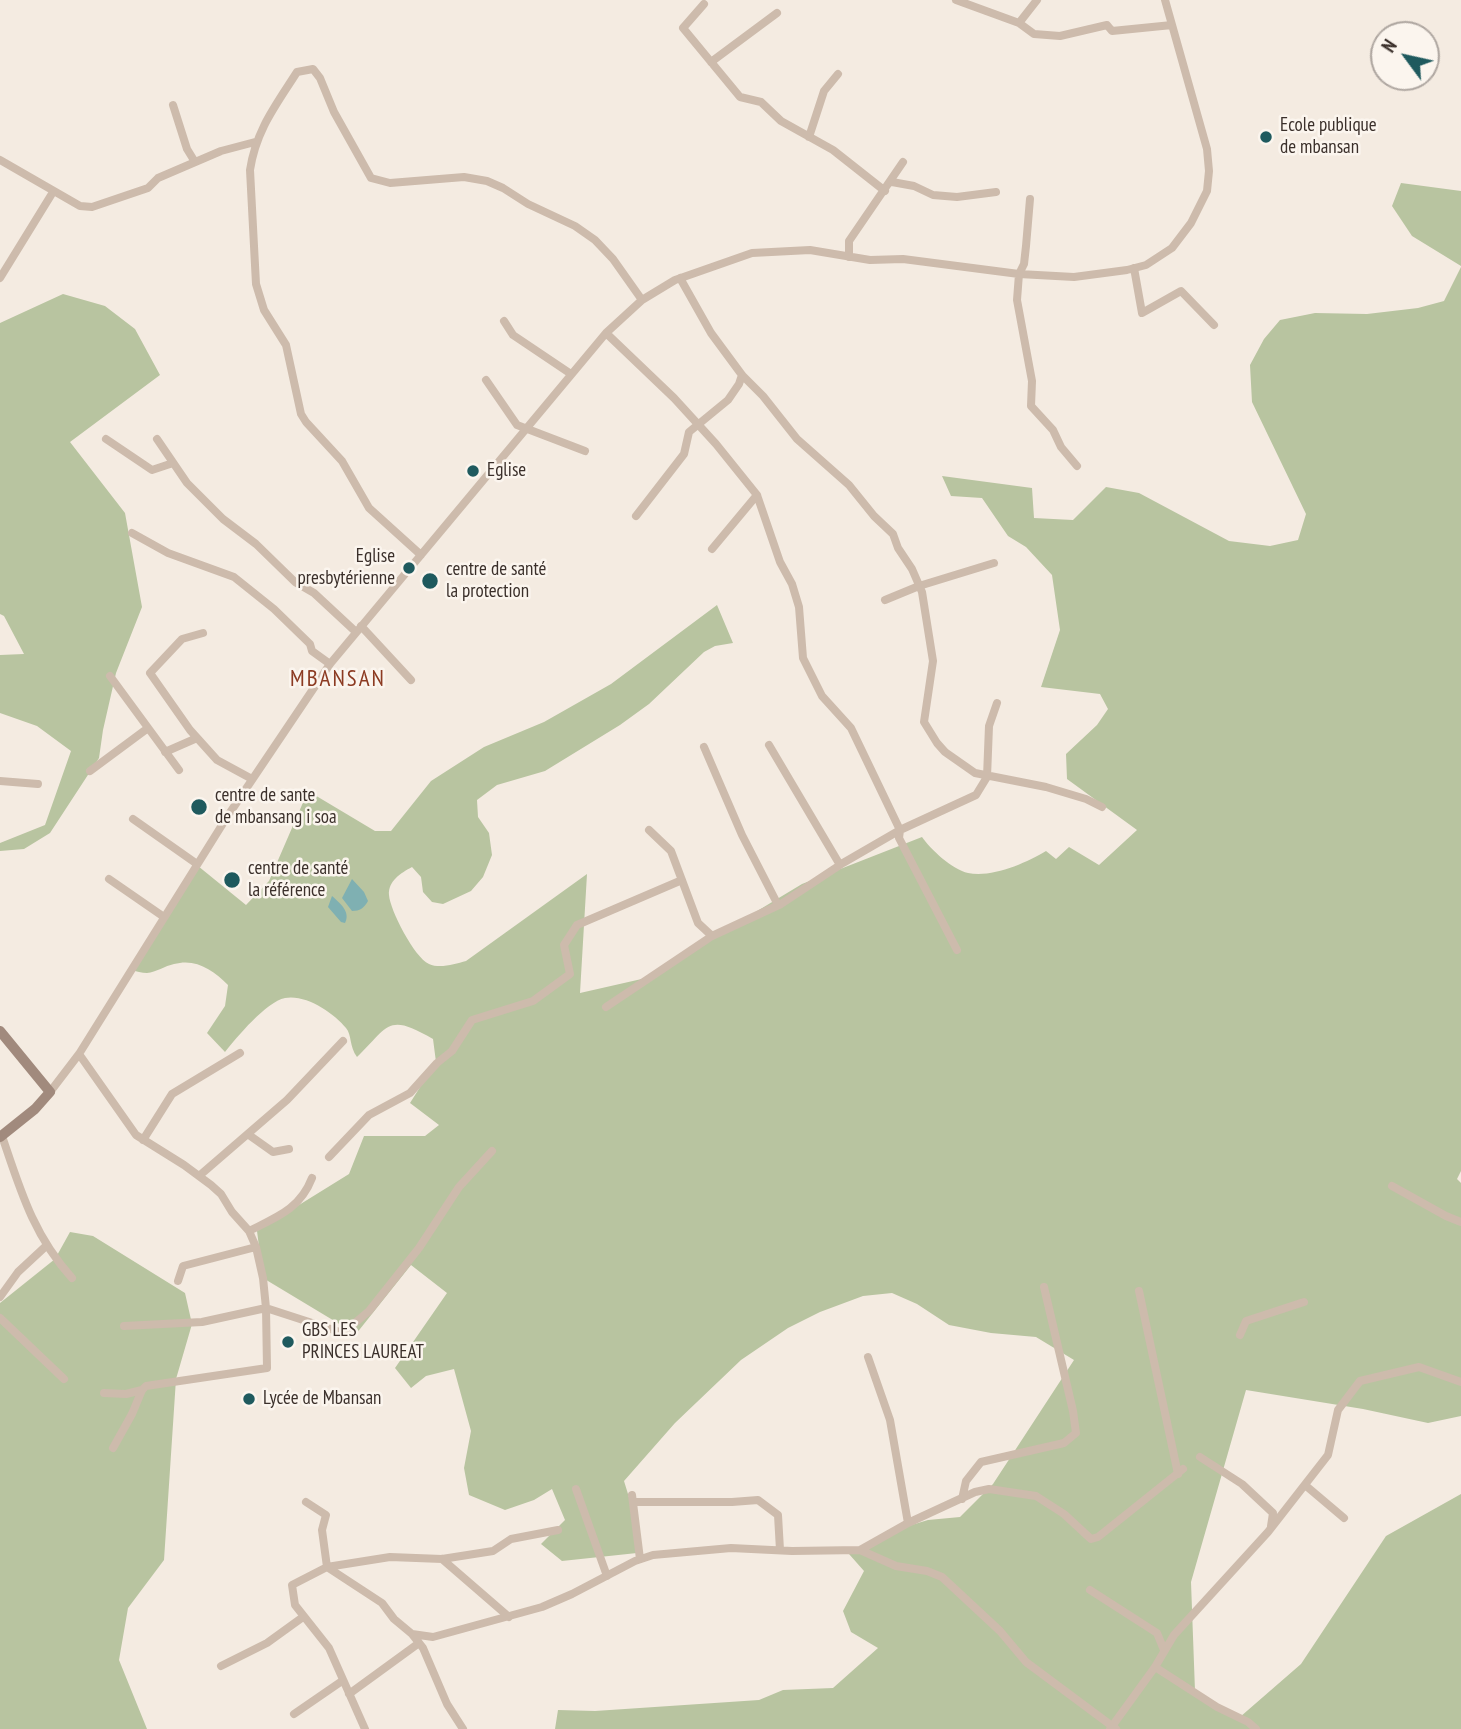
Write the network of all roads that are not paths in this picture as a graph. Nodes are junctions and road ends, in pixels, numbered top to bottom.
1 (956, 0) edge
2 (1037, 0) edge
3 (1165, 0) edge
4 (704, 4) dead end
5 (777, 13) dead end
6 (1019, 23) junction
7 (1172, 24) junction
8 (711, 62) junction
9 (838, 74) dead end
10 (173, 105) dead end
11 (809, 137) junction
12 (255, 142) junction
13 (0, 160) edge
14 (195, 162) junction
15 (903, 162) dead end
16 (892, 182) junction
17 (885, 191) junction
18 (53, 192) junction
19 (996, 192) dead end
20 (1030, 199) dead end
21 (849, 257) junction
22 (1134, 268) junction
23 (1019, 274) junction
24 (0, 278) edge
25 (680, 278) junction
26 (642, 300) junction
27 (504, 321) dead end
28 (1214, 325) dead end
29 (606, 333) junction
30 (571, 374) junction
31 (742, 375) junction
32 (486, 380) dead end
33 (697, 425) junction
34 (526, 429) junction
35 (106, 439) dead end
36 (157, 439) dead end
37 (585, 451) dead end
38 (173, 463) junction
39 (1077, 466) dead end
40 (757, 495) junction
41 (636, 516) dead end
42 (132, 533) dead end
43 (712, 549) dead end
44 (421, 555) junction
45 (994, 564) dead end
46 (919, 586) junction
47 (885, 600) dead end
48 (358, 629) junction
49 (203, 634) dead end
50 (330, 664) junction
51 (110, 676) dead end
52 (411, 680) dead end
53 (997, 703) dead end
54 (148, 728) junction
55 (197, 738) junction
56 (769, 745) dead end
57 (704, 747) dead end
58 (165, 752) junction
59 (179, 770) dead end
60 (90, 771) dead end
61 (987, 777) junction
62 (252, 779) junction
63 (0, 781) edge
64 (38, 784) dead end
65 (1102, 807) dead end
66 (133, 819) dead end
67 (649, 830) dead end
68 (900, 830) junction
69 (197, 864) junction
70 (840, 864) junction
71 (109, 879) dead end
72 (682, 880) junction
73 (778, 905) junction
74 (164, 917) junction
75 (712, 936) junction
76 (957, 950) dead end
77 (606, 1007) dead end
78 (0, 1032) edge
79 (343, 1041) dead end
80 (240, 1053) dead end
81 (79, 1054) junction
82 (50, 1092) junction
83 (249, 1135) junction
84 (1, 1136) edge
85 (142, 1140) junction
86 (289, 1149) dead end
87 (492, 1151) dead end
88 (329, 1157) dead end
89 (199, 1176) junction
90 (312, 1178) dead end
91 (1392, 1186) dead end
92 (1461, 1222) edge
93 (249, 1231) junction
94 (46, 1246) junction
95 (256, 1247) junction
96 (72, 1278) dead end
97 (178, 1281) dead end
98 (1044, 1287) dead end
99 (1139, 1291) dead end
100 (0, 1297) edge
101 (1304, 1302) dead end
102 (266, 1308) junction
103 (0, 1318) edge
104 (124, 1326) dead end
105 (1240, 1335) dead end
106 (869, 1357) dead end
107 (64, 1379) dead end
108 (1461, 1382) edge
109 (142, 1390) junction
110 (104, 1393) dead end
111 (113, 1448) dead end
112 (1200, 1457) dead end
113 (1305, 1485) junction
114 (576, 1489) dead end
115 (962, 1499) junction
116 (306, 1503) dead end
117 (1344, 1518) dead end
118 (908, 1523) junction
119 (1271, 1528) junction
120 (558, 1530) dead end
121 (780, 1550) junction
122 (860, 1550) junction
123 (442, 1559) junction
124 (640, 1559) junction
125 (327, 1567) junction
126 (607, 1576) junction
127 (1090, 1590) dead end
128 (303, 1617) junction
129 (509, 1617) junction
130 (412, 1634) junction
131 (419, 1643) junction
132 (1164, 1650) junction
133 (221, 1666) dead end
134 (1155, 1667) junction
135 (342, 1681) junction
136 (349, 1694) junction
137 (294, 1714) dead end
138 (1113, 1728) edge
139 (365, 1729) edge
140 (463, 1729) edge
141 (1256, 1729) edge

1 - 6 street
2 - 6 street
3 - 7 street
4 - 8 street
5 - 8 street
6 - 7 street
7 - 22 street
8 - 11 street
9 - 11 street
10 - 14 street
11 - 17 street
12 - 14 street
12 - 26 street
12 - 44 street
13 - 18 street
14 - 18 street
15 - 16 street
16 - 17 street
16 - 19 street
17 - 21 street
18 - 24 street
20 - 23 street
21 - 23 street
21 - 25 street
22 - 23 street
22 - 28 street
23 - 39 street
25 - 26 street
25 - 31 street
26 - 29 street
27 - 30 street
29 - 30 street
29 - 33 street
30 - 34 street
31 - 33 street
31 - 46 street
32 - 34 street
33 - 40 street
33 - 41 street
34 - 37 street
34 - 44 street
35 - 38 street
36 - 38 street
38 - 48 street
40 - 43 street
40 - 68 street
42 - 50 street
44 - 48 street
45 - 46 street
46 - 47 street
46 - 61 street
48 - 50 street
48 - 52 street
49 - 55 street
50 - 62 street
51 - 54 street
53 - 61 street
54 - 58 street
54 - 60 street
55 - 58 street
55 - 62 street
56 - 70 street
57 - 73 street
58 - 59 street
61 - 65 street
61 - 68 street
62 - 69 street
63 - 64 street
66 - 69 street
67 - 72 street
68 - 70 street
68 - 76 street
69 - 74 street
70 - 73 street
71 - 74 street
72 - 75 street
72 - 88 street
73 - 75 street
74 - 81 street
75 - 77 street
78 - 82 street
79 - 83 street
80 - 85 street
81 - 82 street
81 - 85 street
82 - 84 street
83 - 86 street
83 - 89 street
84 - 94 street
85 - 89 street
87 - 102 street
89 - 93 street
90 - 93 street
91 - 92 street
93 - 95 street
94 - 96 street
94 - 100 street
95 - 97 street
95 - 102 street
98 - 115 street
99 - 115 street
101 - 105 street
102 - 104 street
102 - 109 street
103 - 107 street
106 - 118 street
108 - 113 street
109 - 110 street
109 - 111 street
112 - 119 street
113 - 117 street
113 - 119 street
114 - 126 street
115 - 118 street
116 - 125 street
118 - 122 street
119 - 132 street
120 - 123 street
121 - 122 street
121 - 124 street
121 - 124 street
122 - 138 street
123 - 125 street
123 - 129 street
124 - 126 street
125 - 128 street
125 - 130 street
126 - 129 street
127 - 132 street
128 - 133 street
128 - 135 street
129 - 130 street
130 - 131 street
131 - 136 street
131 - 140 street
132 - 134 street
134 - 138 street
134 - 141 street
135 - 136 street
135 - 137 street
136 - 139 street

